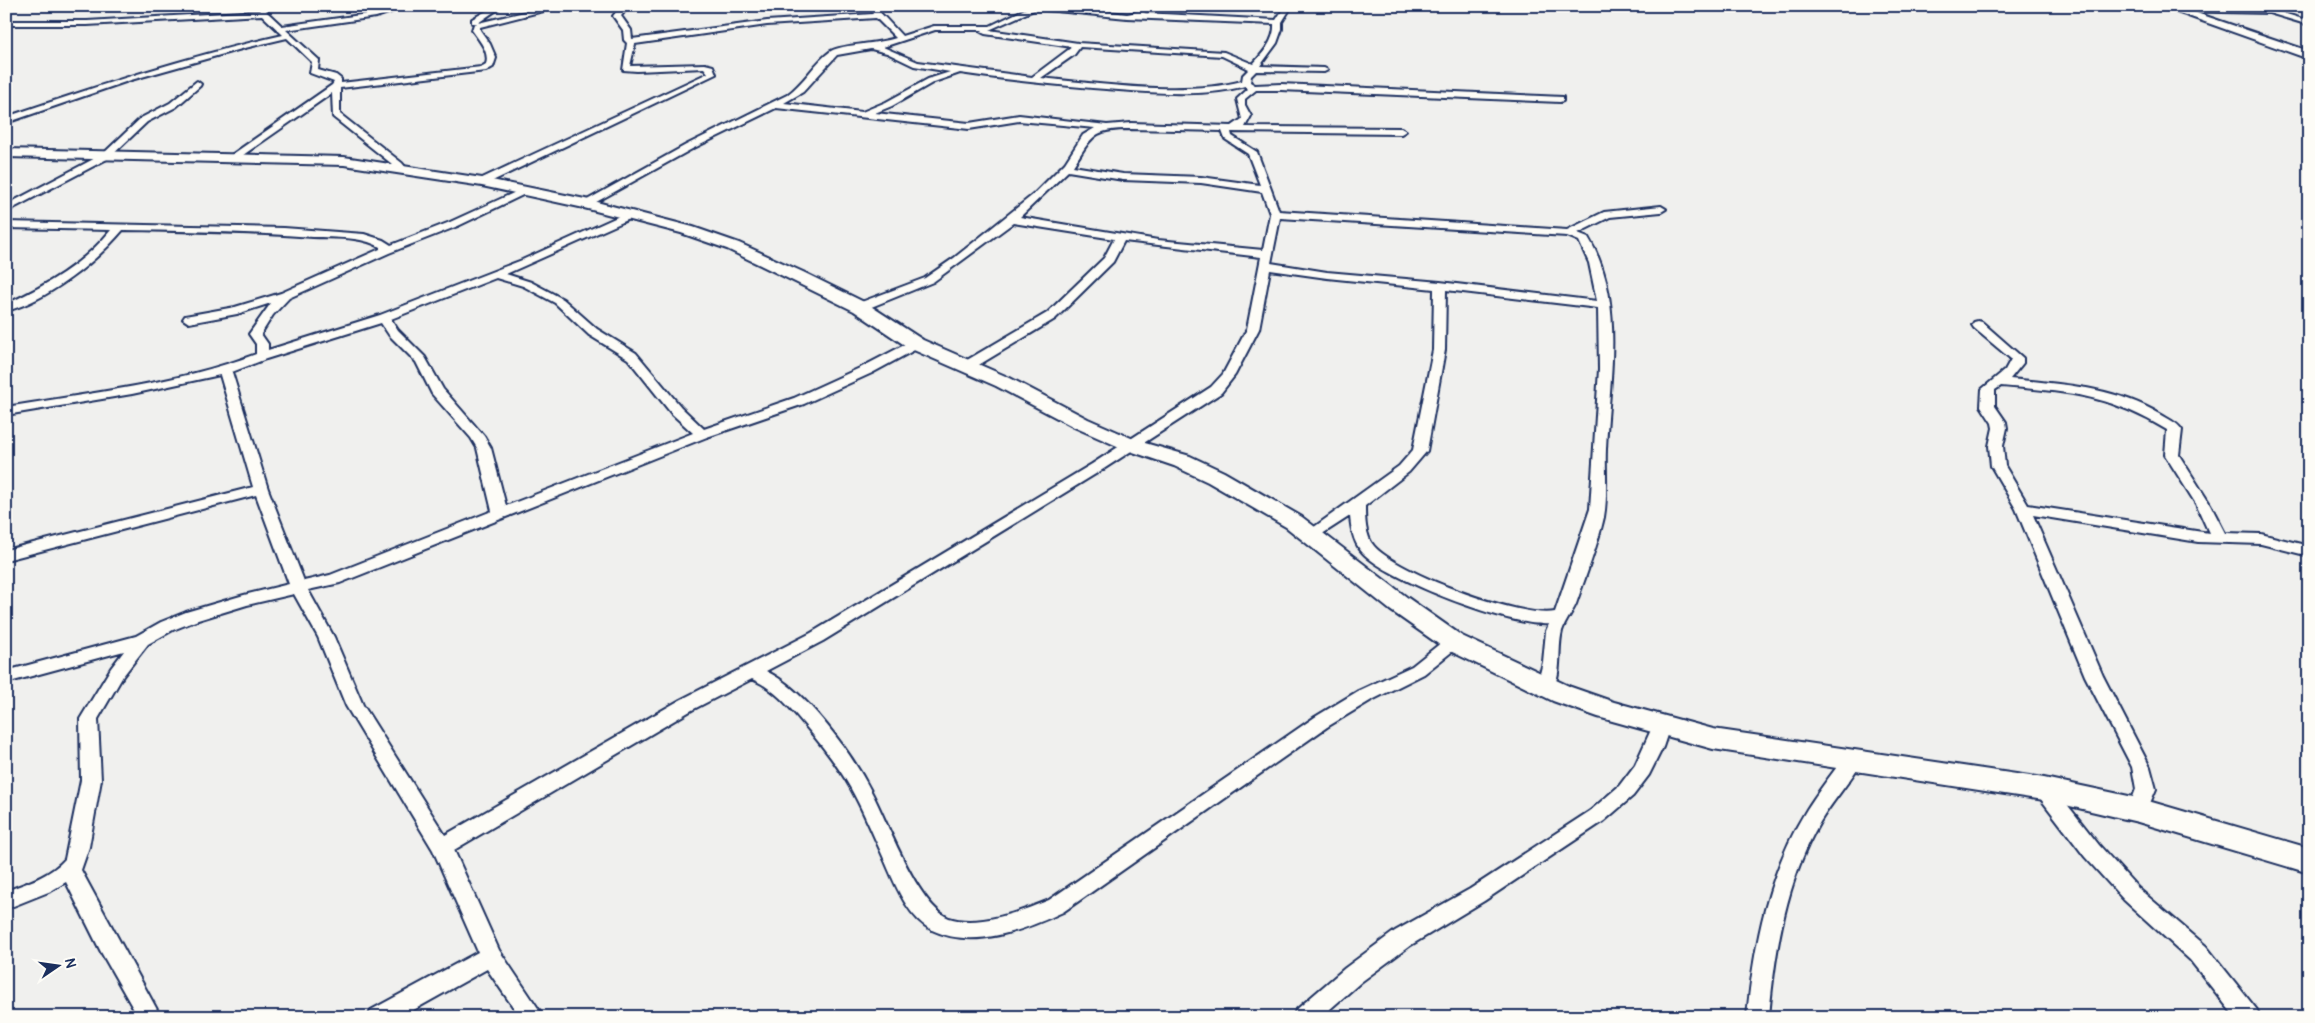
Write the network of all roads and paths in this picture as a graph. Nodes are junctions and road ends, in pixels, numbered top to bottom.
1 (406, 6) edge
2 (492, 6) edge
3 (560, 6) edge
4 (619, 6) edge
5 (873, 6) edge
6 (1150, 6) edge
7 (1289, 6) edge
8 (2165, 6) edge
9 (2254, 6) edge
10 (2177, 9) junction
11 (263, 10) edge
12 (2270, 11) junction
13 (2304, 12) dead end
14 (2279, 13) junction
15 (877, 16) junction
16 (1136, 16) junction
17 (1278, 22) junction
18 (6, 23) edge
19 (2309, 23) edge
20 (477, 26) junction
21 (281, 28) junction
22 (978, 29) junction
23 (288, 36) junction
24 (900, 39) junction
25 (631, 42) junction
26 (1078, 45) junction
27 (873, 46) junction
28 (2309, 55) edge
29 (1254, 68) junction
30 (1324, 70) dead end
31 (965, 72) junction
32 (1035, 79) junction
33 (197, 84) dead end
34 (336, 86) junction
35 (1250, 86) junction
36 (1560, 99) dead end
37 (776, 105) junction
38 (862, 113) junction
39 (6, 120) edge
40 (1230, 129) junction
41 (1086, 130) junction
42 (1402, 131) dead end
43 (6, 153) edge
44 (106, 156) junction
45 (234, 158) junction
46 (1066, 168) junction
47 (402, 169) junction
48 (482, 182) junction
49 (1266, 189) junction
50 (524, 192) junction
51 (585, 204) junction
52 (6, 209) edge
53 (1661, 209) dead end
54 (1275, 214) junction
55 (630, 215) junction
56 (1010, 219) junction
57 (6, 225) edge
58 (119, 228) junction
59 (1569, 233) junction
60 (1120, 238) junction
61 (385, 251) junction
62 (1267, 260) junction
63 (496, 274) junction
64 (1440, 285) junction
65 (285, 295) junction
66 (1603, 305) junction
67 (6, 308) edge
68 (860, 308) junction
69 (384, 318) junction
70 (189, 319) dead end
71 (1978, 325) dead end
72 (916, 344) junction
73 (262, 356) junction
74 (967, 366) junction
75 (225, 370) junction
76 (1999, 382) junction
77 (6, 411) edge
78 (702, 434) junction
79 (1131, 445) junction
80 (261, 490) junction
81 (1358, 504) junction
82 (2023, 509) junction
83 (500, 512) junction
84 (1311, 535) junction
85 (2219, 537) junction
86 (2309, 551) edge
87 (6, 555) edge
88 (299, 588) junction
89 (1561, 616) junction
90 (142, 640) junction
91 (1453, 642) junction
92 (753, 672) junction
93 (6, 677) edge
94 (1546, 686) junction
95 (1660, 726) junction
96 (1854, 759) junction
97 (2044, 789) junction
98 (2138, 810) junction
99 (442, 847) junction
100 (2309, 861) edge
101 (70, 868) junction
102 (6, 900) edge
103 (491, 956) junction
104 (150, 1017) edge
105 (379, 1017) edge
106 (533, 1017) edge
107 (1304, 1017) edge
108 (1758, 1017) edge
109 (2249, 1017) edge

1 - 21 street
2 - 20 street
3 - 20 street
4 - 25 street
5 - 15 street
6 - 16 street
7 - 17 street
8 - 10 main road
9 - 12 street
10 - 12 street
10 - 28 main road
11 - 18 street
11 - 21 street
12 - 14 street
13 - 14 street
14 - 19 street
15 - 24 street
15 - 25 street
16 - 17 street
16 - 22 street
17 - 29 street
20 - 34 street
21 - 23 street
22 - 24 street
22 - 26 street
23 - 34 street
23 - 39 street
24 - 27 street
25 - 48 street
26 - 29 street
26 - 32 street
27 - 31 street
27 - 37 street
29 - 30 street
29 - 35 street
31 - 32 street
31 - 38 street
32 - 35 street
33 - 44 street
34 - 45 street
34 - 47 street
35 - 36 street
35 - 40 street
37 - 38 street
37 - 51 street
38 - 41 street
40 - 41 street
40 - 42 street
40 - 49 street
41 - 46 street
43 - 44 main road
44 - 45 main road
44 - 52 street
45 - 47 main road
46 - 49 street
46 - 56 street
47 - 48 main road
48 - 50 main road
49 - 54 street
50 - 51 main road
50 - 61 street
51 - 55 main road
53 - 59 street
54 - 59 street
54 - 62 street
55 - 63 street
55 - 68 main road
56 - 60 street
56 - 68 street
57 - 58 street
58 - 61 street
58 - 67 street
59 - 66 street
60 - 62 street
60 - 74 street
61 - 65 street
62 - 64 street
62 - 79 street
63 - 69 street
63 - 78 street
64 - 66 street
64 - 81 street
65 - 70 street
65 - 73 street
66 - 89 street
68 - 72 main road
69 - 73 street
69 - 83 street
71 - 76 street
72 - 74 main road
72 - 78 street
73 - 75 street
74 - 79 main road
75 - 77 street
75 - 80 street
76 - 82 street
76 - 85 street
78 - 83 street
79 - 84 main road
79 - 92 street
80 - 87 street
80 - 88 street
81 - 84 street
81 - 89 street
82 - 85 street
82 - 98 street
83 - 88 street
84 - 91 main road
85 - 86 street
88 - 90 street
88 - 99 street
89 - 94 street
90 - 93 street
90 - 101 street
91 - 92 street
91 - 94 main road
92 - 99 street
94 - 95 main road
95 - 96 main road
95 - 107 street
96 - 97 main road
96 - 108 street
97 - 98 main road
97 - 109 street
98 - 100 main road
99 - 103 street
101 - 102 street
101 - 104 street
103 - 105 street
103 - 106 street

